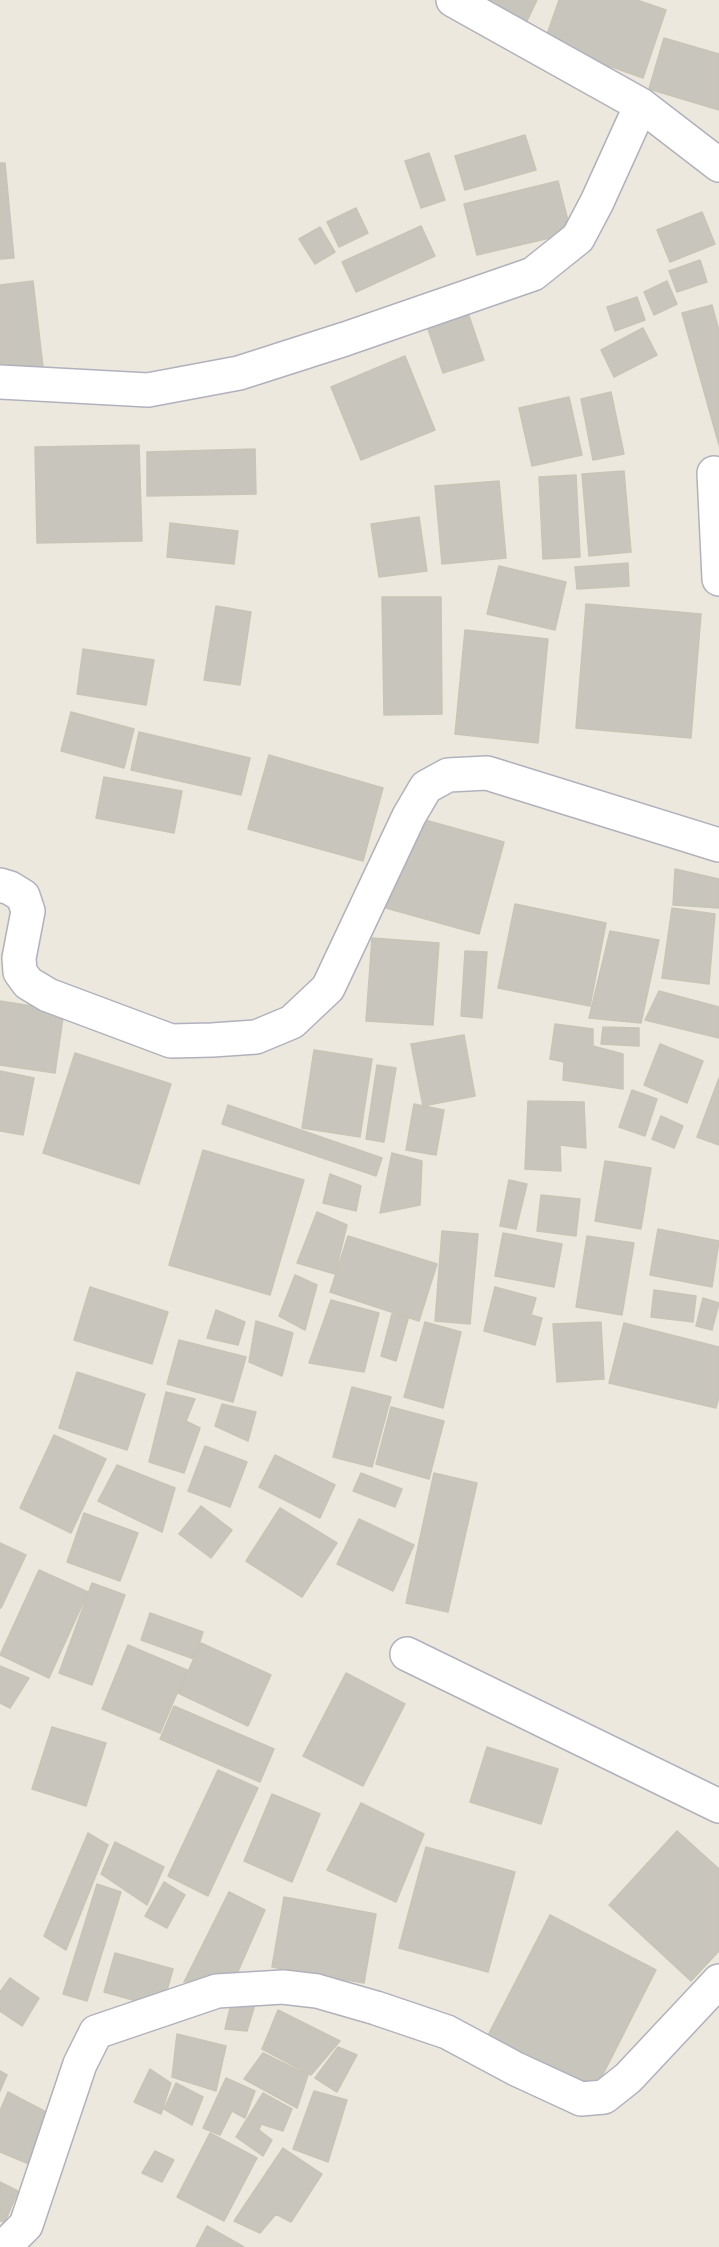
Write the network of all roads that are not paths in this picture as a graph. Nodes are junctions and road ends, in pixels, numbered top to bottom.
1 (453, 0) edge
2 (641, 105) junction
3 (719, 165) edge
4 (0, 382) edge
5 (714, 473) dead end
6 (719, 579) edge
7 (719, 845) edge
8 (0, 885) edge
9 (407, 1654) dead end
10 (719, 1806) edge
11 (719, 1981) edge
12 (4, 2247) edge

1 - 2 street
2 - 3 street
2 - 4 street
5 - 6 street
7 - 8 street
9 - 10 street
11 - 12 street

